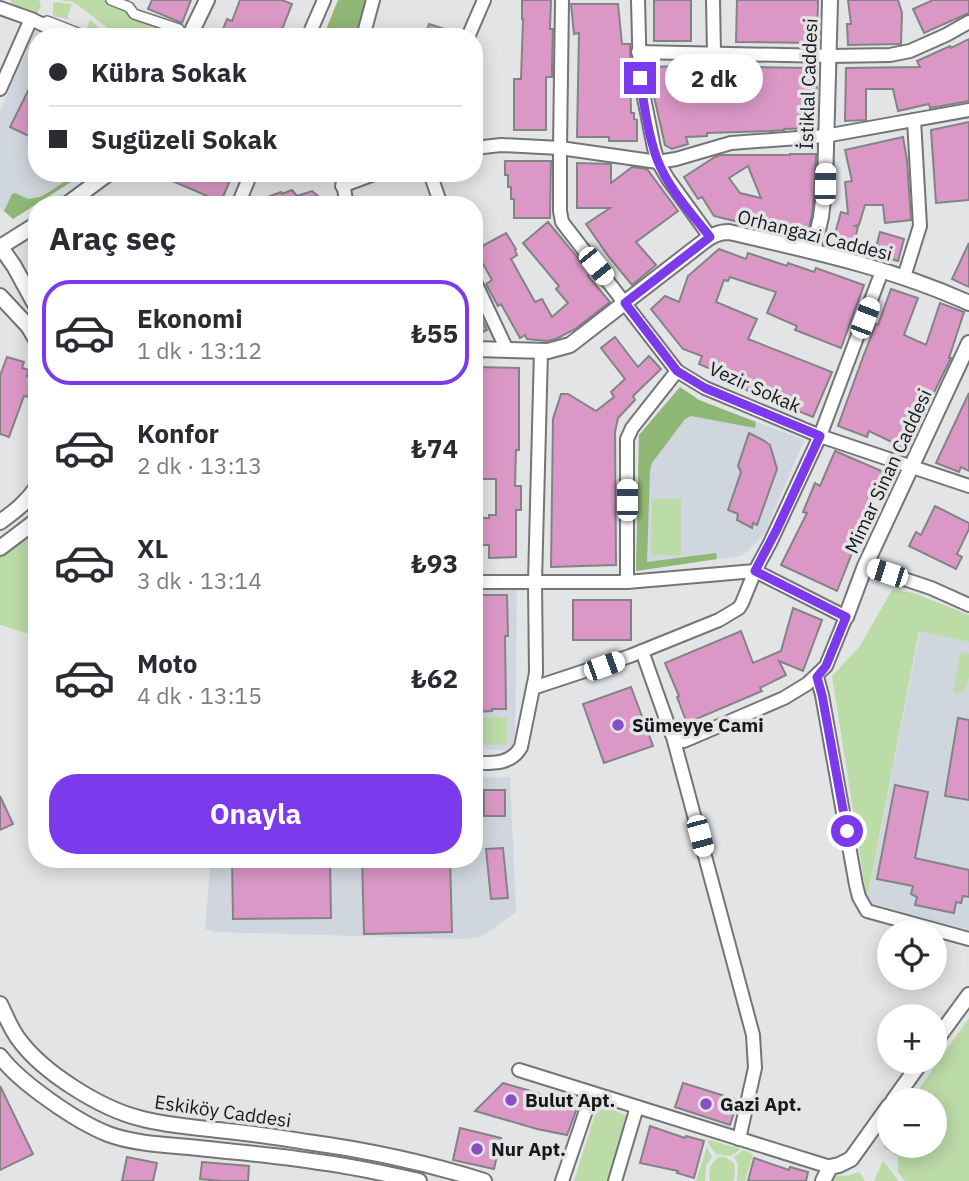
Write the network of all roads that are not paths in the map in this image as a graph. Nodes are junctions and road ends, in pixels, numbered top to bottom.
1 (111, 0) edge
2 (207, 0) edge
3 (324, 0) edge
4 (373, 0) edge
5 (484, 0) edge
6 (562, 0) edge
7 (638, 0) edge
8 (713, 0) edge
9 (830, 0) edge
10 (0, 2) edge
11 (0, 8) edge
12 (31, 19) junction
13 (969, 22) edge
14 (50, 28) edge
15 (65, 28) edge
16 (176, 28) edge
17 (193, 28) edge
18 (313, 28) edge
19 (365, 28) edge
20 (472, 28) edge
21 (638, 52) junction
22 (714, 53) junction
23 (829, 56) junction
24 (0, 89) edge
25 (969, 110) edge
26 (914, 120) junction
27 (825, 136) junction
28 (483, 147) edge
29 (560, 148) junction
30 (658, 162) junction
31 (97, 182) edge
32 (78, 196) edge
33 (28, 230) edge
34 (710, 237) junction
35 (0, 247) edge
36 (813, 251) junction
37 (883, 271) junction
38 (904, 277) junction
39 (28, 292) edge
40 (483, 299) edge
41 (1, 301) edge
42 (625, 303) junction
43 (969, 303) edge
44 (28, 326) edge
45 (969, 343) edge
46 (483, 349) edge
47 (507, 350) junction
48 (541, 351) junction
49 (677, 371) junction
50 (820, 436) junction
51 (911, 466) junction
52 (969, 486) edge
53 (28, 498) edge
54 (0, 522) edge
55 (28, 527) edge
56 (0, 548) edge
57 (866, 566) junction
58 (755, 571) junction
59 (483, 582) edge
60 (535, 582) junction
61 (627, 582) junction
62 (969, 605) edge
63 (846, 617) junction
64 (642, 651) junction
65 (817, 677) junction
66 (533, 688) junction
67 (673, 737) junction
68 (483, 763) edge
69 (969, 939) edge
70 (969, 995) edge
71 (0, 1004) edge
72 (947, 1025) edge
73 (0, 1056) edge
74 (519, 1070) dead end
75 (592, 1093) junction
76 (637, 1107) junction
77 (877, 1122) edge
78 (739, 1139) junction
79 (830, 1167) junction
80 (419, 1181) edge
81 (484, 1181) edge
82 (562, 1181) edge
83 (615, 1181) edge
84 (823, 1181) edge

1 - 16 street
2 - 17 street
3 - 18 street
4 - 19 street
5 - 20 street
6 - 29 street, Vezir Sokak
7 - 21 street
8 - 22 street
9 - 23 street, İstiklal Caddesi
10 - 15 street
11 - 12 street
12 - 14 street
12 - 24 street
13 - 23 street
21 - 22 street
21 - 30 street
22 - 23 street
23 - 27 street, İstiklal Caddesi
25 - 26 street
26 - 27 street
26 - 38 street
27 - 30 street
27 - 36 street, İstiklal Caddesi
28 - 29 street
29 - 30 street
29 - 42 street, Vezir Sokak
30 - 34 street
31 - 32 street
33 - 35 street
34 - 36 street, Orhangazi Caddesi
34 - 42 street, Orhangazi Caddesi
35 - 39 street
36 - 37 street, Orhangazi Caddesi
37 - 38 street, Orhangazi Caddesi
37 - 50 street
38 - 43 street, Orhangazi Caddesi
40 - 47 street
41 - 44 street
42 - 48 street, Orhangazi Caddesi
42 - 49 street, Vezir Sokak
45 - 51 street, Mimar Sinan Caddesi
46 - 47 street, Orhangazi Caddesi
47 - 48 street, Orhangazi Caddesi
48 - 60 street
49 - 50 street, Vezir Sokak
49 - 61 street
50 - 51 street, Vezir Sokak
50 - 58 street
51 - 52 street, Vezir Sokak
51 - 57 street, Mimar Sinan Caddesi
53 - 54 street
55 - 56 street
57 - 62 street
57 - 63 street, Mimar Sinan Caddesi
58 - 61 street
58 - 63 street
58 - 64 street
59 - 60 street
60 - 61 street
60 - 66 street
63 - 65 street
64 - 66 street
64 - 67 street
65 - 67 street
65 - 69 street
66 - 68 street
67 - 78 street
70 - 72 street
71 - 81 street, Eskiköy Caddesi
73 - 80 street
74 - 75 street
75 - 76 street
75 - 82 street
76 - 78 street
76 - 83 street
77 - 79 street
78 - 79 street
79 - 84 street

